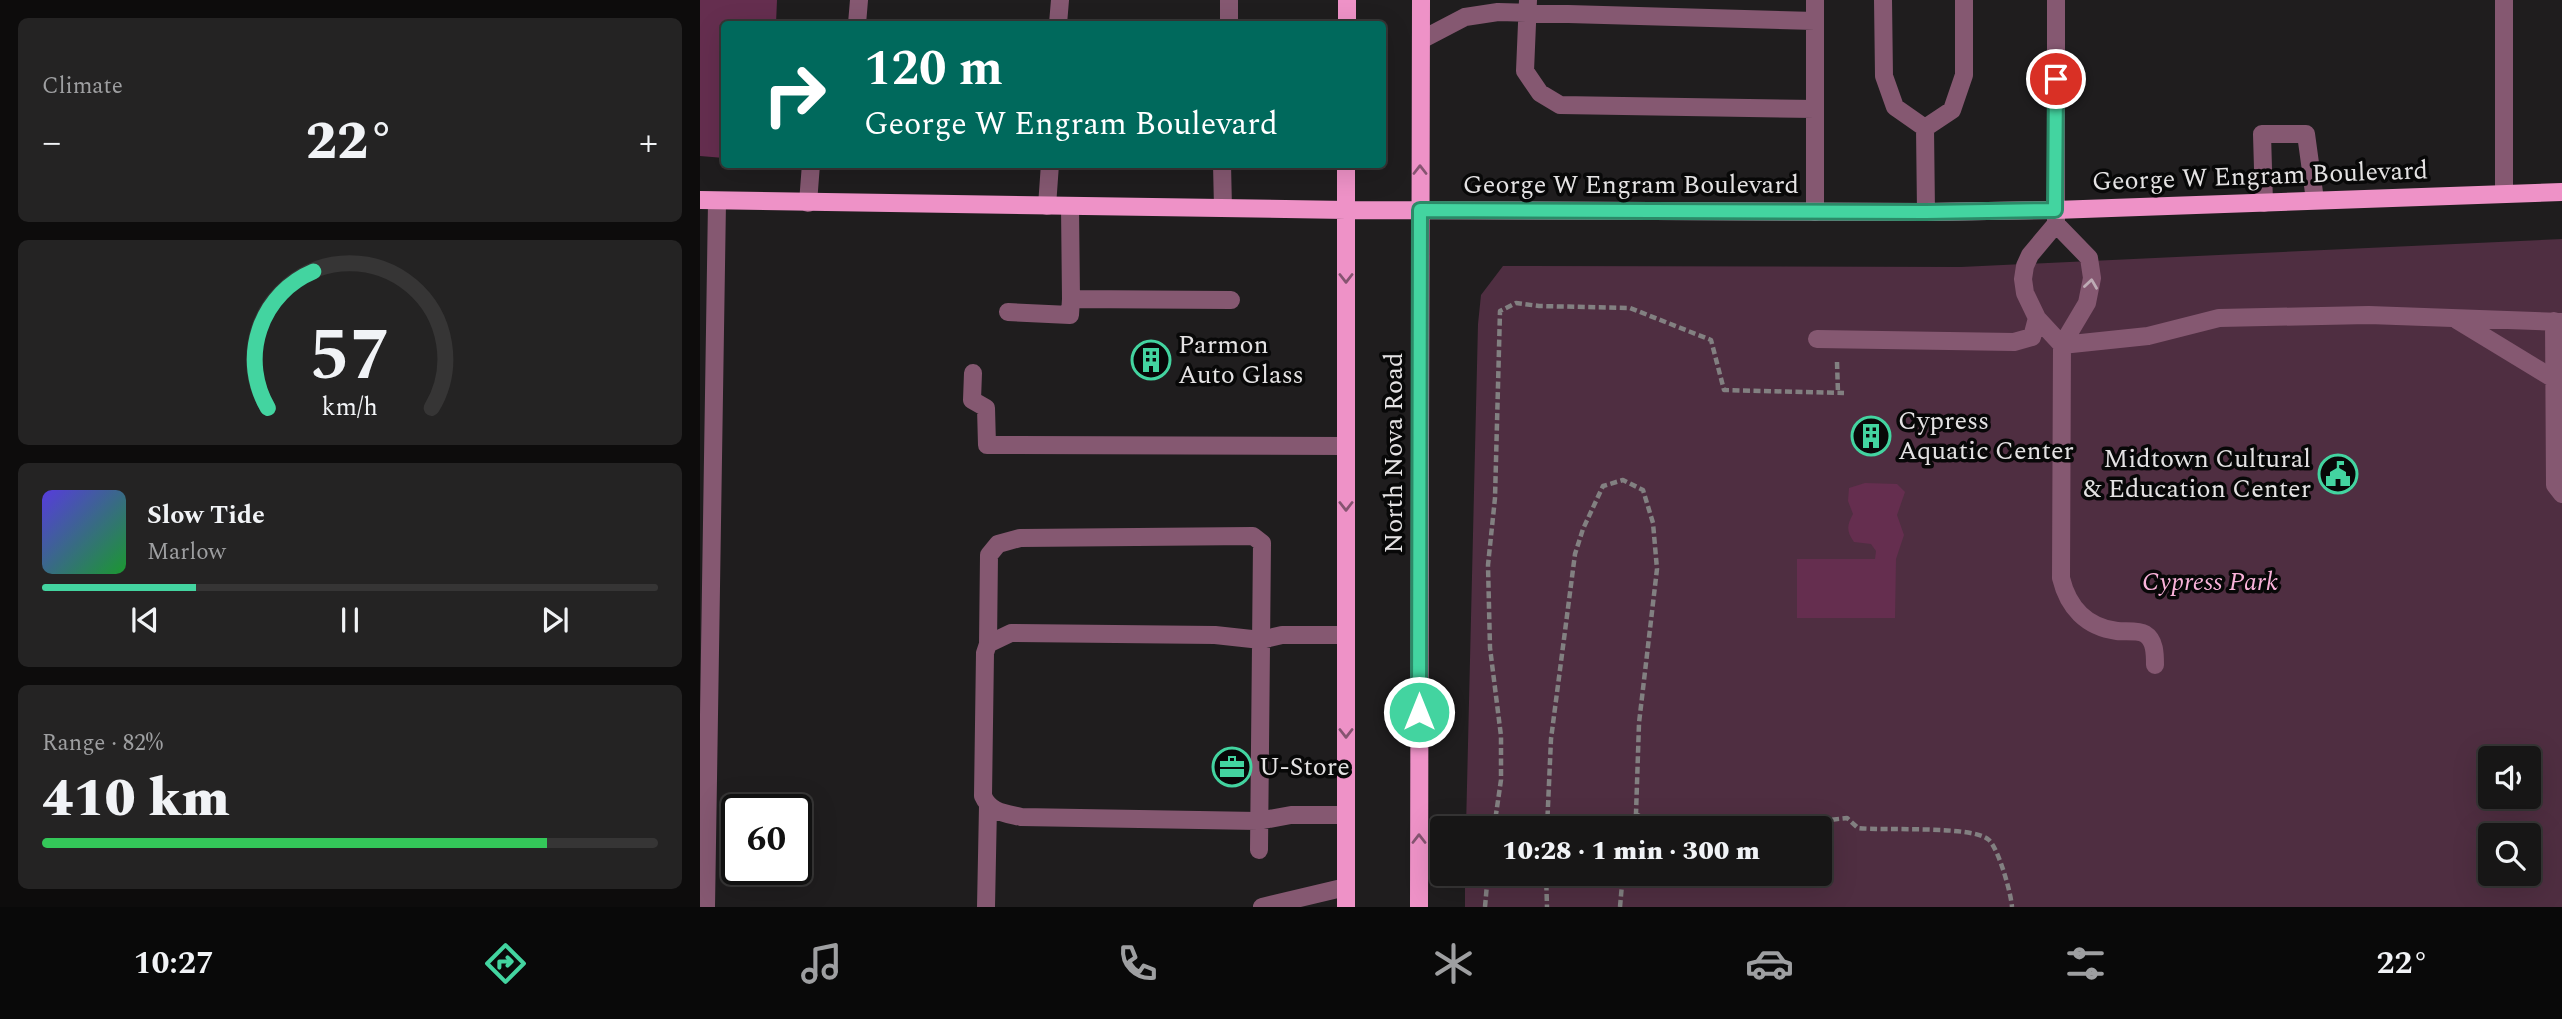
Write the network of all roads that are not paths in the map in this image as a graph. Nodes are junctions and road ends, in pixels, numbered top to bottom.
1 (859, 0) edge
2 (1060, 0) edge
3 (1229, 0) edge
4 (1347, 0) edge
5 (1421, 0) edge
6 (1815, 0) edge
7 (1883, 0) edge
8 (1964, 0) edge
9 (2056, 0) edge
10 (2504, 0) edge
11 (1528, 7) edge
12 (1625, 8) edge
13 (856, 21) edge
14 (1058, 21) edge
15 (1230, 21) edge
16 (1347, 21) edge
17 (1815, 21) junction
18 (1421, 40) junction
19 (1815, 109) junction
20 (1925, 128) junction
21 (811, 168) edge
22 (1050, 168) edge
23 (1222, 168) edge
24 (1346, 168) edge
25 (2562, 192) edge
26 (2504, 193) junction
27 (2315, 200) junction
28 (708, 201) edge
29 (808, 203) junction
30 (2264, 203) junction
31 (1047, 206) junction
32 (1070, 206) junction
33 (1223, 208) junction
34 (1346, 210) junction
35 (1420, 210) junction
36 (1815, 212) junction
37 (1926, 212) junction
38 (2055, 217) junction
39 (1071, 299) junction
40 (1231, 300) dead end
41 (1008, 312) dead end
42 (2037, 318) junction
43 (2454, 318) junction
44 (2558, 322) edge
45 (1817, 339) dead end
46 (2062, 345) junction
47 (973, 373) dead end
48 (2554, 379) junction
49 (1346, 446) junction
50 (2562, 494) edge
51 (1346, 635) junction
52 (1261, 640) junction
53 (988, 644) junction
54 (2155, 664) dead end
55 (988, 806) junction
56 (1346, 815) junction
57 (1258, 821) junction
58 (1259, 850) dead end
59 (1346, 887) junction
60 (706, 907) edge
61 (986, 907) edge
62 (1262, 907) edge
63 (1346, 907) edge
64 (1419, 907) edge

1 - 13 street
2 - 14 street
3 - 15 street
4 - 16 main road
5 - 18 main road, North Nova Road
6 - 17 street
7 - 20 street
8 - 20 street
9 - 38 street
10 - 26 street
11 - 12 street
11 - 18 street
11 - 19 street
12 - 17 street
17 - 19 street
35 -> 18 main road, North Nova Road
19 - 36 street
20 - 37 street
21 - 29 street
22 - 31 street
23 - 33 street
24 - 34 main road, North Nova Road
25 - 26 main road, George W Engram Boulevard
26 - 27 main road, George W Engram Boulevard
27 - 30 main road, George W Engram Boulevard
27 - 30 street
28 - 29 main road, George W Engram Boulevard
28 - 60 street
29 - 31 main road, George W Engram Boulevard
30 - 38 main road, George W Engram Boulevard
31 - 32 main road, George W Engram Boulevard
32 - 33 main road, George W Engram Boulevard
32 - 39 street
33 - 34 main road, George W Engram Boulevard
34 - 35 main road, George W Engram Boulevard
34 -> 49 main road, North Nova Road
35 - 36 main road, George W Engram Boulevard
64 -> 35 main road, North Nova Road
36 - 37 main road, George W Engram Boulevard
37 - 38 main road, George W Engram Boulevard
38 - 42 street
46 -> 38 street
39 - 40 street
39 - 41 street
42 - 45 street
42 - 46 street
43 - 44 street
43 - 46 street
43 - 48 street
44 - 48 street
46 - 54 street
47 - 49 street
48 - 50 street
49 -> 51 main road, North Nova Road
51 - 52 street
51 -> 56 main road, North Nova Road
52 - 53 street
52 - 53 street
52 - 57 street
53 - 55 street
55 - 57 street
55 - 61 street
56 - 57 street
56 - 59 main road, North Nova Road
57 - 58 street
59 - 62 street
59 - 63 main road, North Nova Road

